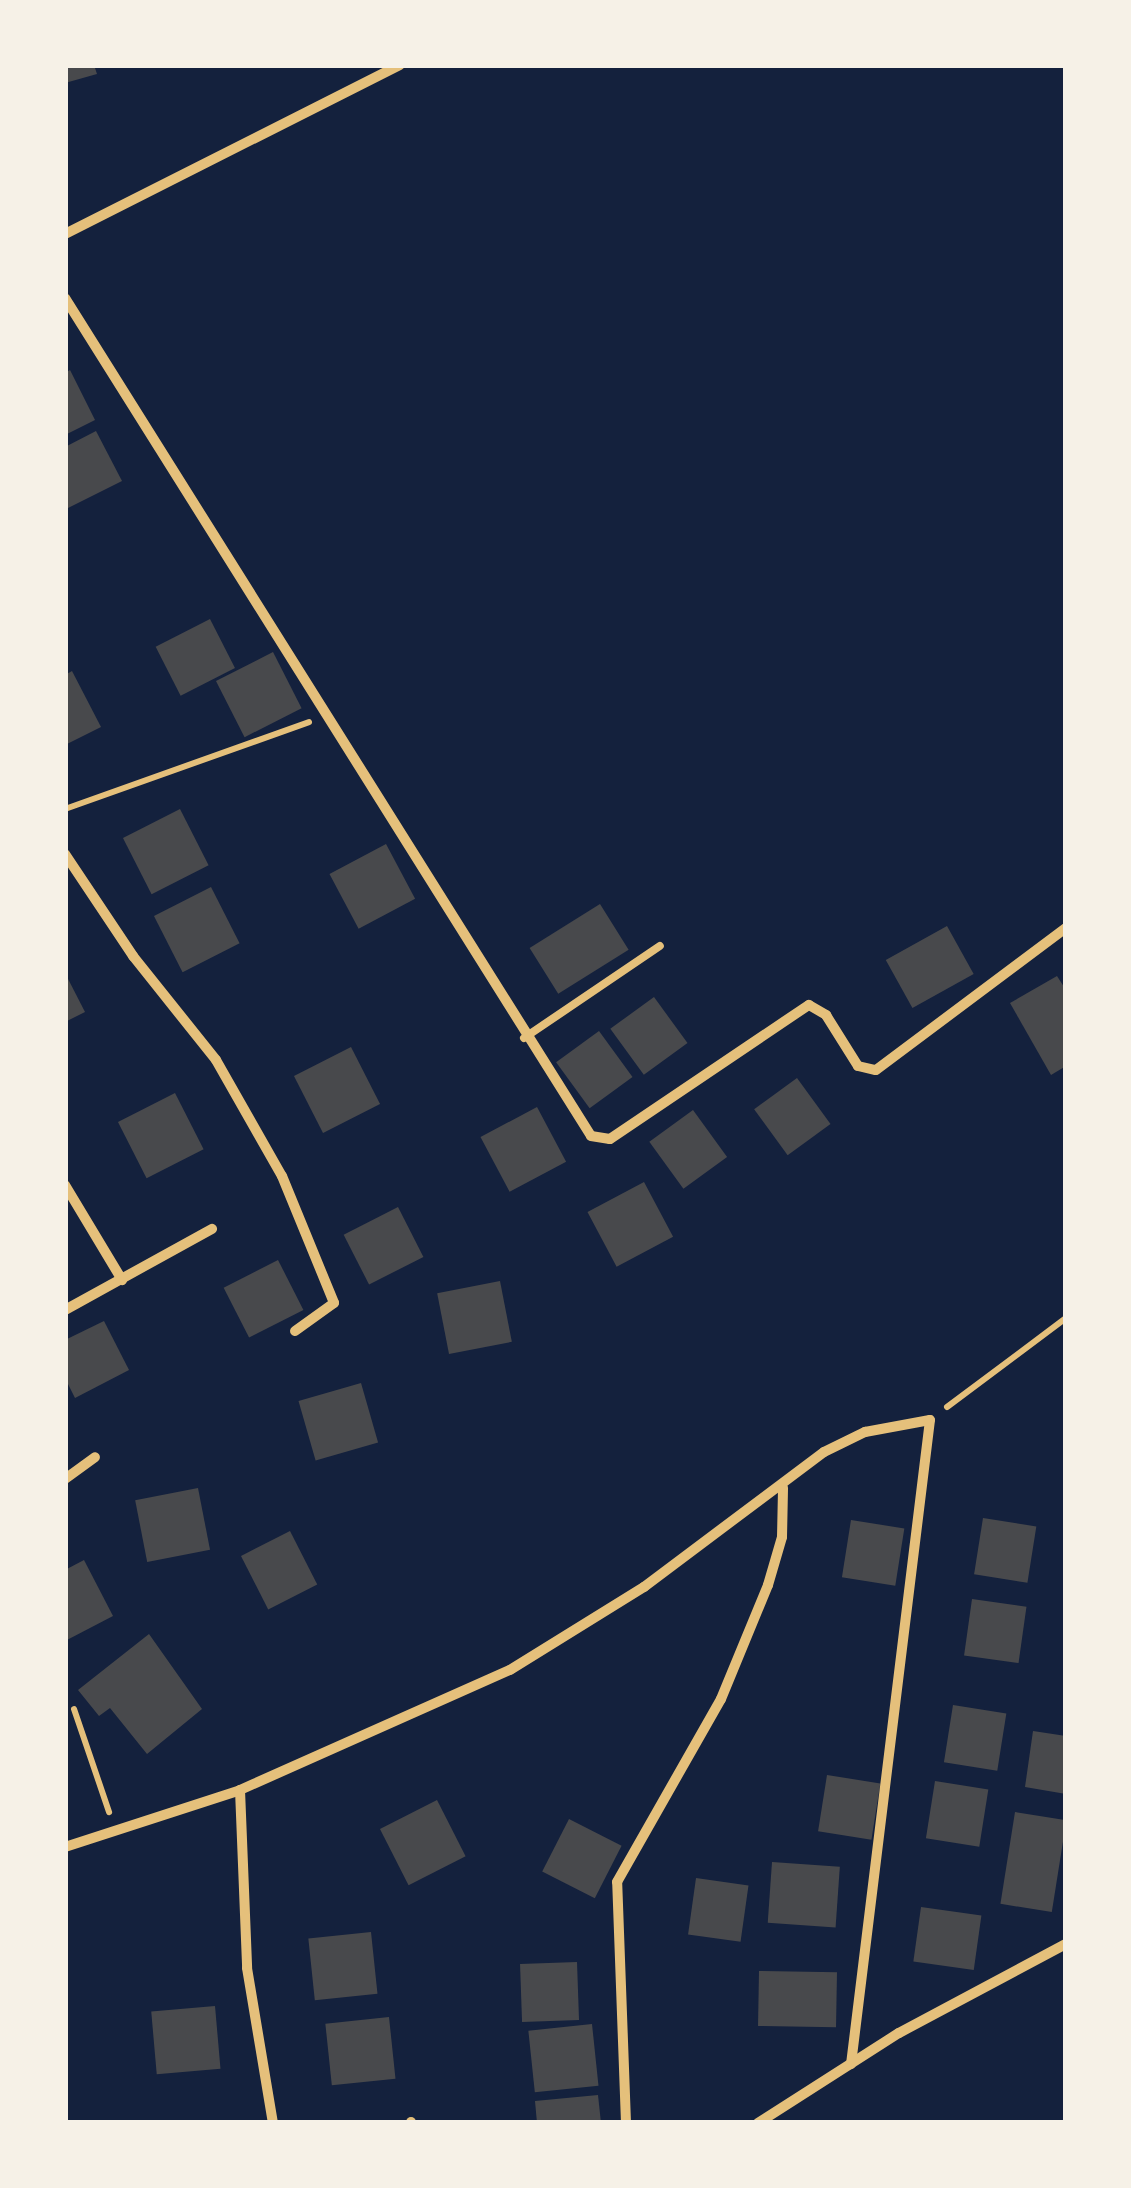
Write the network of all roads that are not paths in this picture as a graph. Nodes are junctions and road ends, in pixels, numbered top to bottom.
1 (400, 65) edge
2 (65, 234) edge
3 (65, 298) edge
4 (65, 854) edge
5 (1066, 928) edge
6 (660, 946) dead end
7 (524, 1038) junction
8 (65, 1184) edge
9 (212, 1230) dead end
10 (122, 1280) junction
11 (65, 1310) edge
12 (295, 1331) dead end
13 (95, 1457) dead end
14 (65, 1478) edge
15 (782, 1488) junction
16 (240, 1790) junction
17 (65, 1847) edge
18 (1066, 1944) edge
19 (851, 2064) junction
20 (273, 2123) edge
21 (626, 2123) edge
22 (758, 2123) edge

1 - 2 street
3 - 7 street
4 - 12 street
5 - 7 street
6 - 7 lane
8 - 10 street
9 - 10 street
10 - 11 street
13 - 14 street
15 - 16 street
15 - 19 street
15 - 21 street
16 - 17 street
16 - 20 street
18 - 19 street
19 - 22 street

